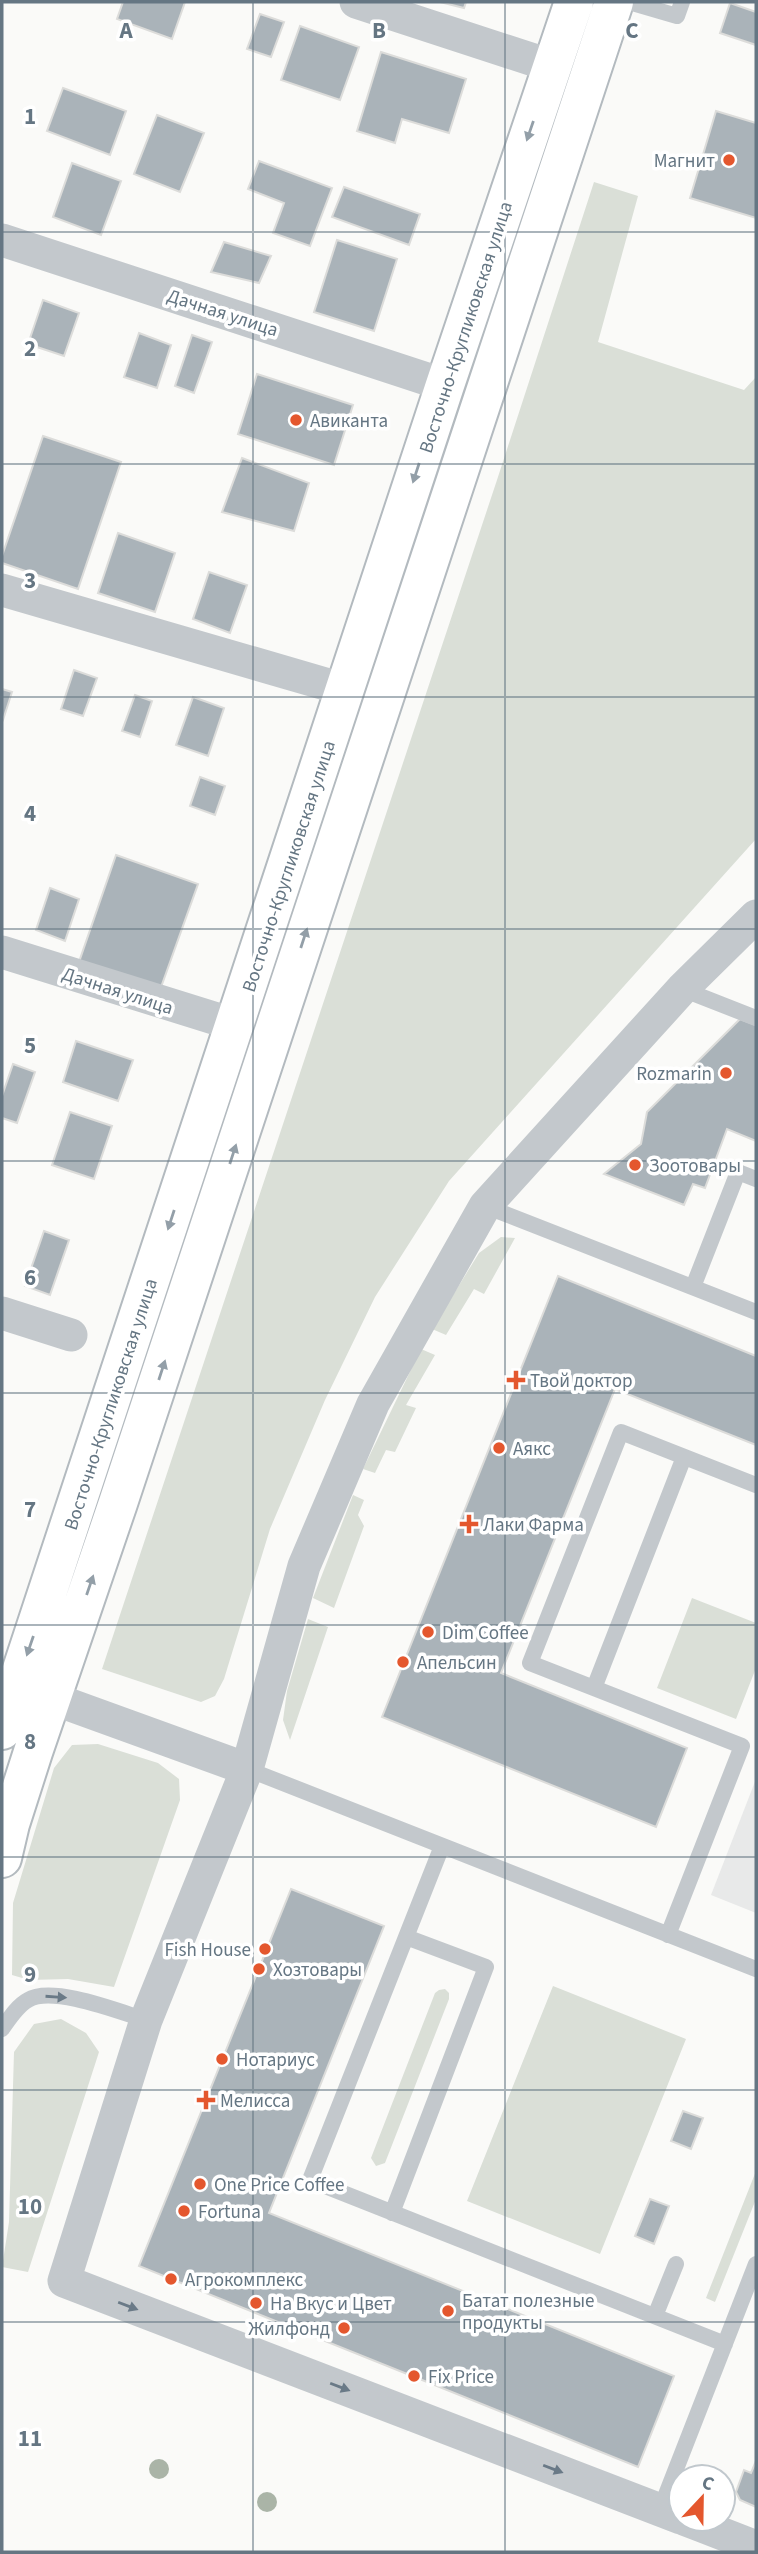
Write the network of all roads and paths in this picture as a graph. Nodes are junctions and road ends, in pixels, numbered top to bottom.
1 (356, 2) edge
2 (574, 2) edge
3 (614, 2) edge
4 (629, 2) edge
5 (682, 2) edge
6 (552, 66) junction
7 (2, 240) edge
8 (445, 385) junction
9 (2, 590) edge
10 (346, 691) junction
11 (756, 916) edge
12 (2, 952) edge
13 (682, 989) junction
14 (756, 1018) edge
15 (236, 1025) junction
16 (756, 1179) edge
17 (485, 1206) junction
18 (693, 1287) junction
19 (756, 1312) edge
20 (2, 1313) edge
21 (71, 1335) dead end
22 (684, 1457) junction
23 (756, 1485) edge
24 (594, 1688) junction
25 (27, 1690) edge
26 (2, 1730) edge
27 (247, 1769) junction
28 (442, 1846) junction
29 (2, 1858) edge
30 (668, 1936) junction
31 (406, 1937) junction
32 (756, 1969) edge
33 (146, 2020) junction
34 (2, 2028) edge
35 (393, 2213) junction
36 (676, 2264) dead end
37 (756, 2264) edge
38 (656, 2316) junction
39 (725, 2344) junction
40 (690, 2463) edge
41 (667, 2513) edge
42 (719, 2533) edge
43 (756, 2547) edge

1 - 6 street
2 - 6 main road, Восточно-Кругликовская улица
25 -> 3 main road, Восточно-Кругликовская улица
4 - 5 lane
6 -> 8 main road, Восточно-Кругликовская улица
7 - 8 street, Дачная улица
8 -> 10 main road, Восточно-Кругликовская улица
9 - 10 street
10 - 15 main road, Восточно-Кругликовская улица
11 - 13 street
12 - 15 street, Дачная улица
13 - 14 lane
13 - 17 street
15 -> 25 main road, Восточно-Кругликовская улица
16 - 18 lane
17 - 18 lane
17 - 27 street
18 - 19 lane
20 - 21 street
22 - 23 lane
22 - 24 lane
22 - 24 lane
24 - 30 lane
25 - 26 main road, Восточно-Кругликовская улица
25 - 27 street
25 - 29 main road
27 - 28 lane
27 - 33 street
28 - 30 lane
28 - 31 lane
30 - 32 lane
31 - 35 lane
31 - 35 lane
34 -> 33 lane
33 -> 41 street
35 - 38 lane
36 - 38 lane
37 - 39 lane
38 - 39 lane
39 - 40 lane
42 - 43 street

